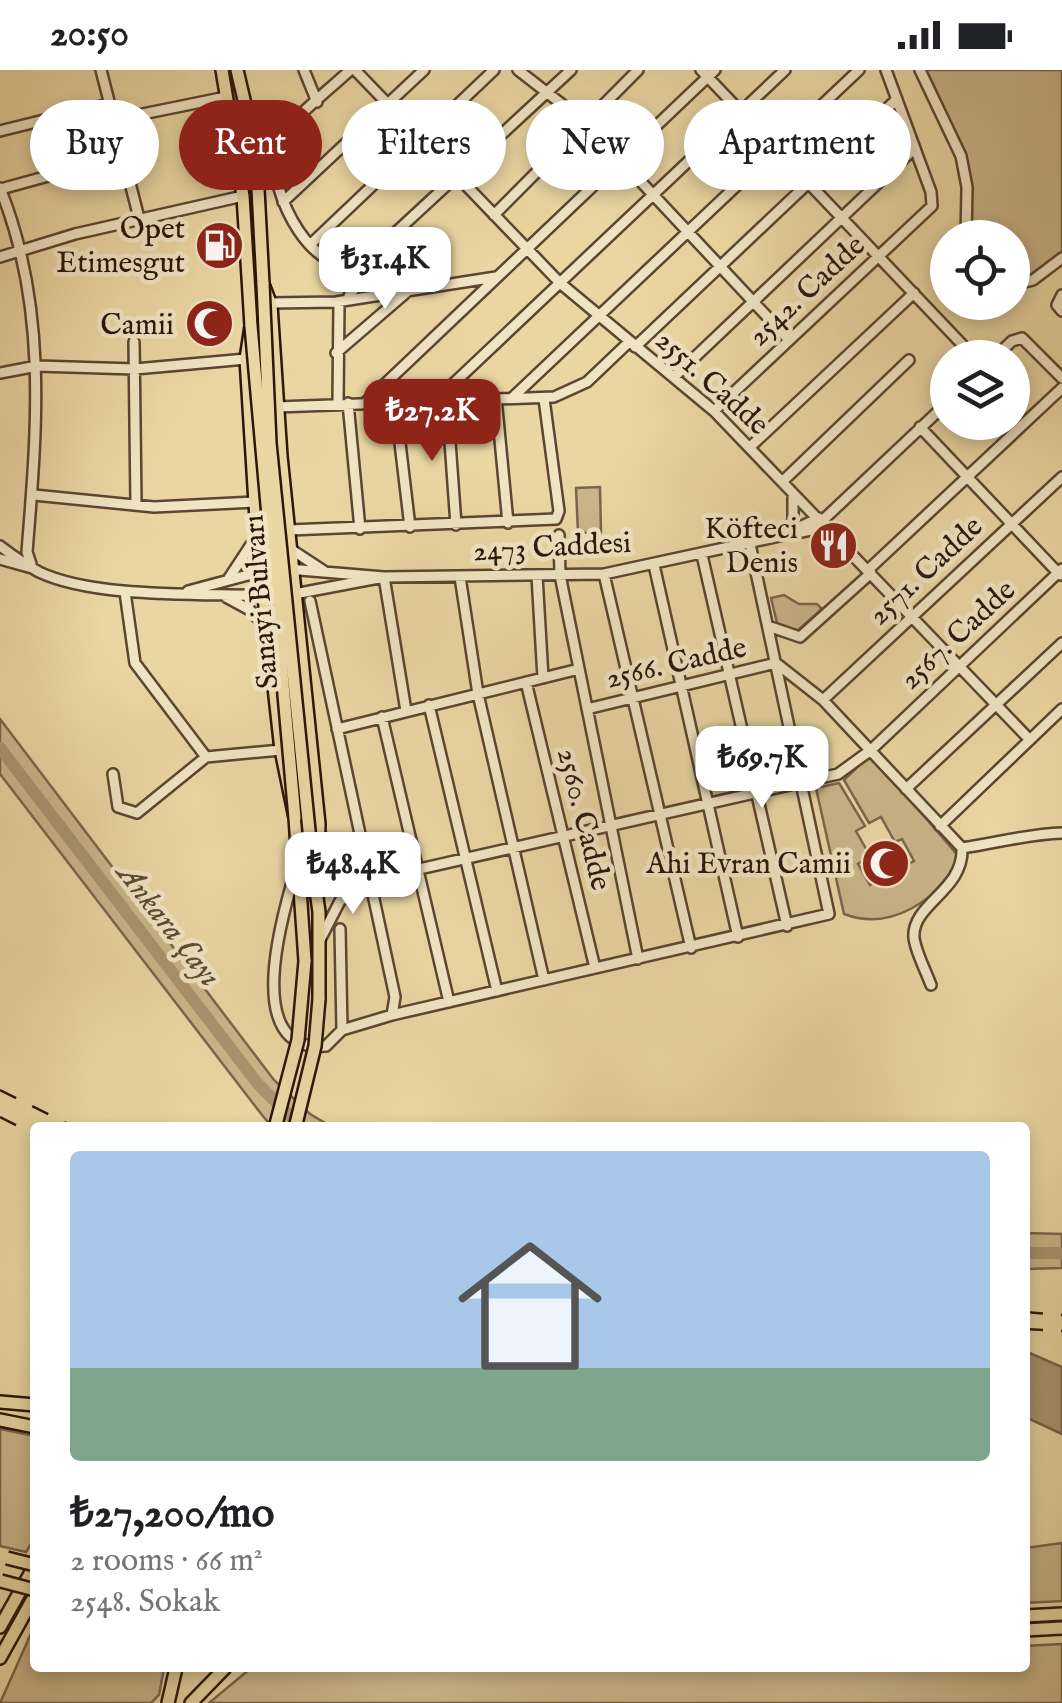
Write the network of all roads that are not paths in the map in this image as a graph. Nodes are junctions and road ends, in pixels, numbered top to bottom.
1 (101, 70) edge
2 (222, 70) edge
3 (237, 70) edge
4 (245, 70) edge
5 (304, 70) edge
6 (353, 70) edge
7 (424, 70) edge
8 (494, 70) edge
9 (518, 70) edge
10 (571, 70) edge
11 (638, 70) edge
12 (786, 70) edge
13 (859, 70) edge
14 (886, 70) edge
15 (920, 70) edge
16 (708, 72) edge
17 (546, 93) junction
18 (226, 98) junction
19 (244, 98) junction
20 (897, 99) joint
21 (108, 100) edge
22 (316, 100) edge
23 (319, 100) edge
24 (380, 100) edge
25 (392, 100) edge
26 (462, 100) edge
27 (555, 100) edge
28 (609, 100) edge
29 (731, 100) edge
30 (754, 100) edge
31 (827, 100) edge
32 (159, 111) edge
33 (664, 116) edge
34 (30, 124) edge
35 (506, 130) edge
36 (0, 131) edge
37 (342, 147) edge
38 (915, 148) junction
39 (684, 166) edge
40 (30, 181) edge
41 (526, 183) edge
42 (0, 189) edge
43 (131, 190) edge
44 (282, 190) edge
45 (368, 190) edge
46 (441, 190) edge
47 (469, 190) edge
48 (588, 190) edge
49 (648, 190) edge
50 (730, 190) edge
51 (801, 190) edge
52 (817, 190) edge
53 (653, 195) junction
54 (243, 196) junction
55 (284, 202) junction
56 (494, 215) junction
57 (139, 218) junction
58 (843, 218) junction
59 (966, 220) edge
60 (686, 231) junction
61 (311, 244) junction
62 (526, 248) junction
63 (19, 250) junction
64 (879, 256) junction
65 (0, 257) edge
66 (1062, 258) edge
67 (357, 264) junction
68 (720, 266) junction
69 (496, 276) junction
70 (1030, 281) edge
71 (560, 283) junction
72 (262, 284) junction
73 (410, 290) junction
74 (914, 293) junction
75 (1062, 295) edge
76 (341, 301) junction
77 (754, 302) junction
78 (271, 303) junction
79 (1062, 312) edge
80 (596, 315) junction
81 (251, 326) junction
82 (790, 340) junction
83 (958, 340) edge
84 (134, 342) dead end
85 (632, 344) junction
86 (1030, 346) edge
87 (336, 353) junction
88 (246, 359) junction
89 (909, 360) dead end
90 (37, 366) junction
91 (135, 368) junction
92 (0, 373) edge
93 (674, 377) junction
94 (1062, 378) edge
95 (1062, 388) edge
96 (496, 398) junction
97 (512, 398) junction
98 (544, 399) junction
99 (441, 400) junction
100 (366, 402) junction
101 (396, 402) junction
102 (343, 403) junction
103 (278, 406) junction
104 (714, 411) junction
105 (930, 419) edge
106 (920, 428) junction
107 (750, 448) junction
108 (1062, 477) edge
109 (968, 478) junction
110 (782, 481) junction
111 (793, 491) junction
112 (34, 495) junction
113 (255, 502) junction
114 (136, 504) junction
115 (508, 522) junction
116 (823, 522) junction
117 (1012, 524) junction
118 (456, 525) junction
119 (410, 527) junction
120 (360, 528) junction
121 (289, 530) junction
122 (257, 534) junction
123 (559, 535) dead end
124 (783, 535) junction
125 (750, 544) junction
126 (0, 546) edge
127 (292, 550) junction
128 (702, 555) junction
129 (0, 559) edge
130 (654, 565) junction
131 (32, 568) junction
132 (293, 570) junction
133 (261, 571) junction
134 (869, 571) junction
135 (327, 572) junction
136 (1061, 573) edge
137 (604, 574) junction
138 (537, 576) junction
139 (560, 576) junction
140 (384, 577) junction
141 (460, 577) junction
142 (228, 579) junction
143 (316, 590) junction
144 (188, 591) junction
145 (125, 592) junction
146 (218, 594) junction
147 (296, 594) junction
148 (264, 596) junction
149 (310, 601) junction
150 (912, 616) junction
151 (299, 623) junction
152 (768, 626) junction
153 (268, 631) junction
154 (1062, 643) edge
155 (776, 663) junction
156 (960, 666) junction
157 (579, 669) junction
158 (729, 674) junction
159 (543, 678) junction
160 (526, 682) junction
161 (681, 686) junction
162 (478, 694) junction
163 (633, 698) junction
164 (822, 700) junction
165 (996, 705) junction
166 (429, 706) junction
167 (587, 709) junction
168 (1062, 709) edge
169 (406, 711) junction
170 (382, 717) junction
171 (337, 729) junction
172 (1030, 740) junction
173 (281, 750) junction
174 (871, 750) junction
175 (206, 757) junction
176 (112, 774) dead end
177 (802, 782) junction
178 (906, 788) junction
179 (756, 792) junction
180 (708, 804) junction
181 (660, 815) junction
182 (294, 818) junction
183 (318, 824) junction
184 (611, 826) junction
185 (940, 826) junction
186 (1062, 832) edge
187 (564, 838) junction
188 (962, 848) junction
189 (512, 850) junction
190 (463, 861) junction
191 (298, 862) junction
192 (313, 870) junction
193 (417, 872) junction
194 (371, 880) junction
195 (787, 926) junction
196 (340, 928) dead end
197 (738, 938) junction
198 (320, 939) junction
199 (691, 948) junction
200 (638, 959) junction
201 (596, 968) junction
202 (544, 980) junction
203 (931, 985) dead end
204 (497, 991) junction
205 (450, 1002) junction
206 (392, 1015) junction
207 (342, 1030) junction
208 (277, 1122) edge
209 (296, 1122) edge
210 (0, 1402) edge
211 (30, 1405) edge
212 (0, 1420) edge
213 (30, 1426) edge
214 (4, 1557) edge
215 (30, 1564) edge
216 (30, 1574) edge
217 (0, 1581) edge
218 (30, 1591) edge
219 (30, 1602) edge
220 (1062, 1614) edge
221 (1030, 1616) edge
222 (0, 1627) edge
223 (1062, 1628) edge
224 (1030, 1630) edge
225 (0, 1658) edge
226 (175, 1672) edge
227 (221, 1672) edge
228 (168, 1703) edge
229 (191, 1703) edge

1 - 21 street
2 - 18 main road, Sanayi Bulvarı
3 - 19 main road, Sanayi Bulvarı
4 - 19 main road
5 - 22 street
6 - 23 street
6 - 24 street, 2551. Cadde
7 - 25 street
8 - 26 street
9 - 17 street
10 - 17 street
11 - 28 street
12 - 30 street
13 - 31 street
14 - 20 street
15 - 59 street
16 - 29 street
16 - 33 street
17 - 27 street
17 - 35 street
18 - 32 street
18 - 54 main road, Sanayi Bulvarı
19 - 72 main road, Sanayi Bulvarı
20 - 38 street
34 - 36 street
37 - 55 street
38 - 58 street
38 - 64 street, 2542. Cadde
39 - 53 street
40 - 42 street
41 - 56 street
42 - 63 street
43 - 57 street
44 - 55 street
45 - 61 street
46 - 67 street
47 - 56 street, 2551. Cadde
48 - 62 street
49 - 53 street
50 - 60 street
51 - 68 street
52 - 58 street
53 - 60 street
53 - 71 street
54 - 57 street
54 - 81 main road, Sanayi Bulvarı
55 - 61 street
56 - 62 street, 2551. Cadde
57 - 63 street
58 - 64 street
58 - 77 street
60 - 68 street
60 - 80 street
61 - 67 street
62 - 69 street
62 - 71 street, 2551. Cadde
63 - 65 street
63 - 90 street
64 - 74 street
64 - 82 street, 2542. Cadde
66 - 70 street
67 - 76 street
68 - 77 street
68 - 85 street
69 - 73 street
69 - 100 street
71 - 80 street, 2551. Cadde
71 - 99 street
72 - 78 main road
72 - 192 main road, Sanayi Bulvarı, bridge
73 - 76 street
73 - 87 street
74 - 83 street
74 - 107 street
75 - 79 street
76 - 78 street
76 - 87 street
77 - 82 street
77 - 93 street
78 - 103 main road
80 - 85 street, 2551. Cadde
80 - 97 street
81 - 88 main road
81 - 182 main road, Sanayi Bulvarı, bridge
82 - 104 street, 2542. Cadde
84 - 91 street
85 - 93 street, 2551. Cadde
85 - 98 street
86 - 94 street
87 - 102 street
88 - 91 street
88 - 113 main road
89 - 110 street
90 - 91 street
90 - 92 street
90 - 112 street
91 - 114 street
93 - 104 street, 2551. Cadde
95 - 109 street
96 - 97 street
96 - 99 street
96 - 115 street
97 - 98 street
98 - 115 street
99 - 101 street
99 - 118 street
100 - 101 street
100 - 102 street
101 - 119 street
102 - 103 street
102 - 120 street
103 - 121 main road
104 - 107 street, 2551. Cadde
105 - 106 street, 2473 Caddesi
106 - 109 street
106 - 116 street, 2473 Caddesi
107 - 110 street, 2551. Cadde
108 - 117 street, 2571. Cadde
109 - 117 street
109 - 134 street
110 - 111 street, 2551. Cadde
111 - 116 street, 2551. Cadde
111 - 124 street
112 - 114 street
112 - 131 street
113 - 114 street
113 - 122 main road
115 - 118 street
116 - 124 street, 2473 Caddesi
116 - 134 street, 2551. Cadde
117 - 136 street
117 - 150 street, 2571. Cadde
118 - 119 street
119 - 120 street
120 - 121 street
121 - 122 main road
121 - 127 main road
122 - 133 main road
122 - 142 street
123 - 139 street
124 - 125 street, 2473 Caddesi
125 - 128 street, 2473 Caddesi
125 - 152 street
126 - 131 street, 2473 Caddesi
127 - 132 main road
127 - 135 street
128 - 130 street, 2473 Caddesi
128 - 158 street
129 - 131 street, 2473 Caddesi
130 - 137 street, 2473 Caddesi
130 - 161 street
131 - 145 street, 2473 Caddesi
132 - 133 street, 2473 Caddesi
132 - 135 street, 2473 Caddesi
132 - 147 main road
133 - 142 street, 2473 Caddesi
133 - 148 main road
134 - 150 street, 2551. Cadde
134 - 152 street
135 - 140 street, 2473 Caddesi
136 - 156 street, 2567. Cadde
137 - 139 street, 2473 Caddesi
137 - 163 street
138 - 139 street, 2473 Caddesi
138 - 141 street, 2473 Caddesi
138 - 159 street
139 - 157 street
140 - 141 street, 2473 Caddesi
140 - 143 street, 2473 Caddesi
140 - 169 street
141 - 162 street
142 - 144 street, 2473 Caddesi
143 - 147 street, 2473 Caddesi
143 - 149 street
144 - 145 street, 2473 Caddesi
144 - 146 street, 2473 Caddesi
145 - 175 street
146 - 148 street, 2473 Caddesi
146 - 153 street
147 - 148 street, 2473 Caddesi
147 - 151 main road
148 - 153 main road
149 - 151 street
149 - 171 street
150 - 156 street, 2551. Cadde
150 - 164 street, 2571. Cadde
151 - 153 main road
151 - 183 main road
152 - 155 street
153 - 173 main road
154 - 165 street
155 - 158 street, 2566. Cadde
155 - 164 street
155 - 177 street
156 - 165 street, 2551. Cadde
156 - 174 street, 2567. Cadde
157 - 159 street
157 - 167 street
158 - 161 street, 2566. Cadde
158 - 179 street
159 - 160 street
160 - 162 street
160 - 187 street, 2560. Cadde
161 - 163 street, 2566. Cadde
161 - 180 street
162 - 166 street
162 - 189 street
163 - 167 street, 2566. Cadde
163 - 181 street
164 - 174 street
165 - 172 street, 2551. Cadde
165 - 178 street
166 - 169 street
166 - 190 street
167 - 184 street
168 - 172 street
169 - 170 street
170 - 171 street
170 - 193 street
171 - 194 street
172 - 185 street
173 - 175 street
173 - 182 main road
174 - 177 street, 2567. Cadde
174 - 178 street
175 - 176 street
177 - 179 street, 2567. Cadde
177 - 195 street
178 - 185 street
179 - 180 street, 2567. Cadde
179 - 195 street
180 - 181 street, 2567. Cadde
180 - 197 street
181 - 184 street, 2567. Cadde
181 - 199 street
182 - 191 main road, Sanayi Bulvarı
183 - 192 main road
183 - 194 street
184 - 187 street, 2567. Cadde
184 - 200 street
185 - 188 street
186 - 188 street
187 - 189 street, 2567. Cadde
187 - 201 street, 2560. Cadde
188 - 203 street
189 - 190 street, 2567. Cadde
189 - 202 street
190 - 193 street, 2567. Cadde
190 - 204 street
191 - 207 street
191 - 208 main road, Sanayi Bulvarı, bridge
192 - 198 main road, Sanayi Bulvarı
193 - 194 street, 2567. Cadde
193 - 205 street
194 - 198 street
194 - 206 street
195 - 197 street
196 - 207 street
197 - 199 street
198 - 209 main road, Sanayi Bulvarı, bridge
199 - 200 street
200 - 201 street
201 - 202 street
202 - 204 street
204 - 205 street
205 - 206 street
206 - 207 street
210 - 211 main road
212 - 213 main road
214 - 215 main road, bridge
216 - 222 main road
217 - 218 main road, bridge
219 - 225 main road
220 - 221 main road
223 - 224 main road
226 - 228 main road
227 - 229 main road

